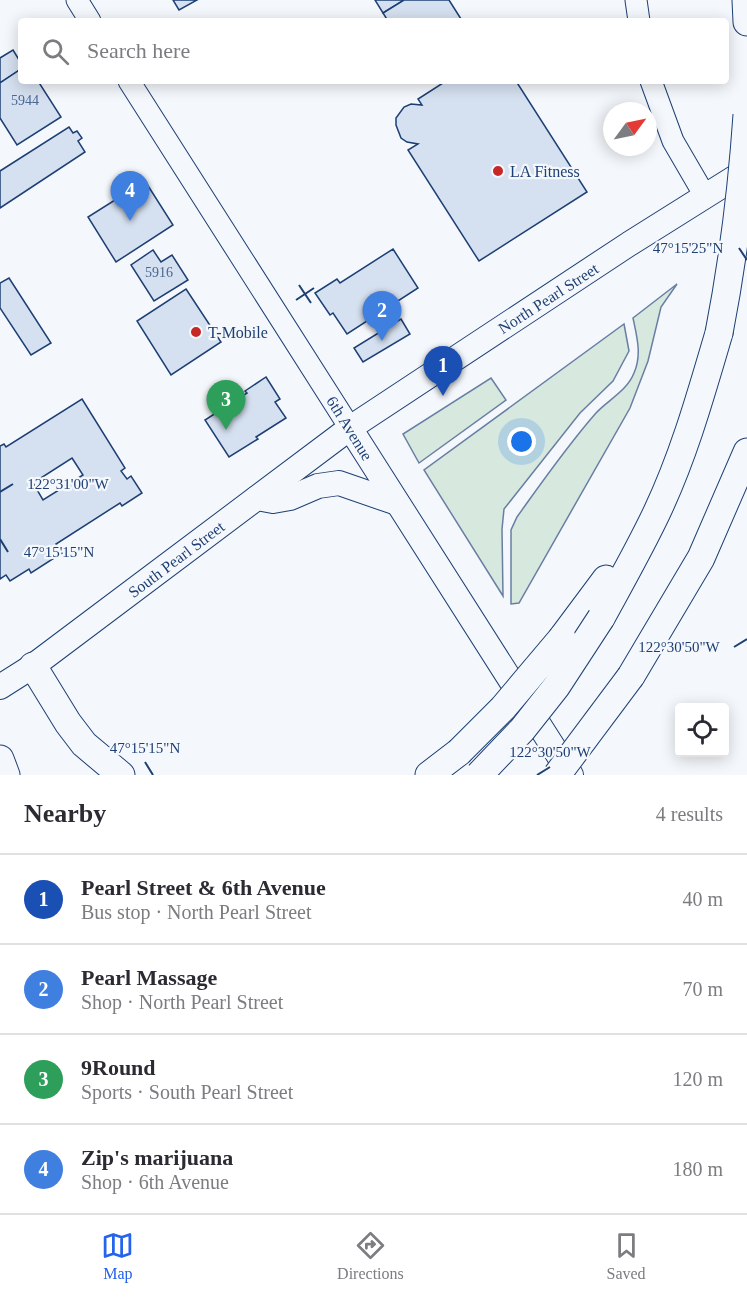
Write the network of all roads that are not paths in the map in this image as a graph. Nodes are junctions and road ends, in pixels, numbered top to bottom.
1 (77, 0) edge
2 (636, 0) edge
3 (746, 0) edge
4 (88, 18) edge
5 (639, 18) edge
6 (747, 22) edge
7 (131, 84) edge
8 (652, 84) edge
9 (747, 115) edge
10 (747, 170) edge
11 (705, 196) junction
12 (350, 428) junction
13 (747, 452) edge
14 (257, 498) junction
15 (397, 503) junction
16 (657, 511) junction
17 (33, 666) junction
18 (0, 687) edge
19 (0, 759) edge
20 (6, 775) edge
21 (121, 775) edge
22 (429, 775) edge
23 (479, 775) edge
24 (557, 775) edge
25 (571, 775) edge

1 - 4 main road
2 - 5 main road
3 - 6 highway
7 - 12 main road, 6th Avenue
8 - 11 main road
9 - 16 highway, bridge
10 - 11 main road, North Pearl Street
11 - 12 main road, North Pearl Street
12 - 14 main road, South Pearl Street
12 - 15 main road, 6th Avenue
13 - 24 highway, bridge
14 - 15 main road
14 - 17 main road, South Pearl Street
15 - 25 main road, 6th Avenue
16 - 22 highway, bridge
16 - 23 highway, bridge
17 - 18 main road, South Pearl Street
17 - 21 highway
19 - 20 highway

